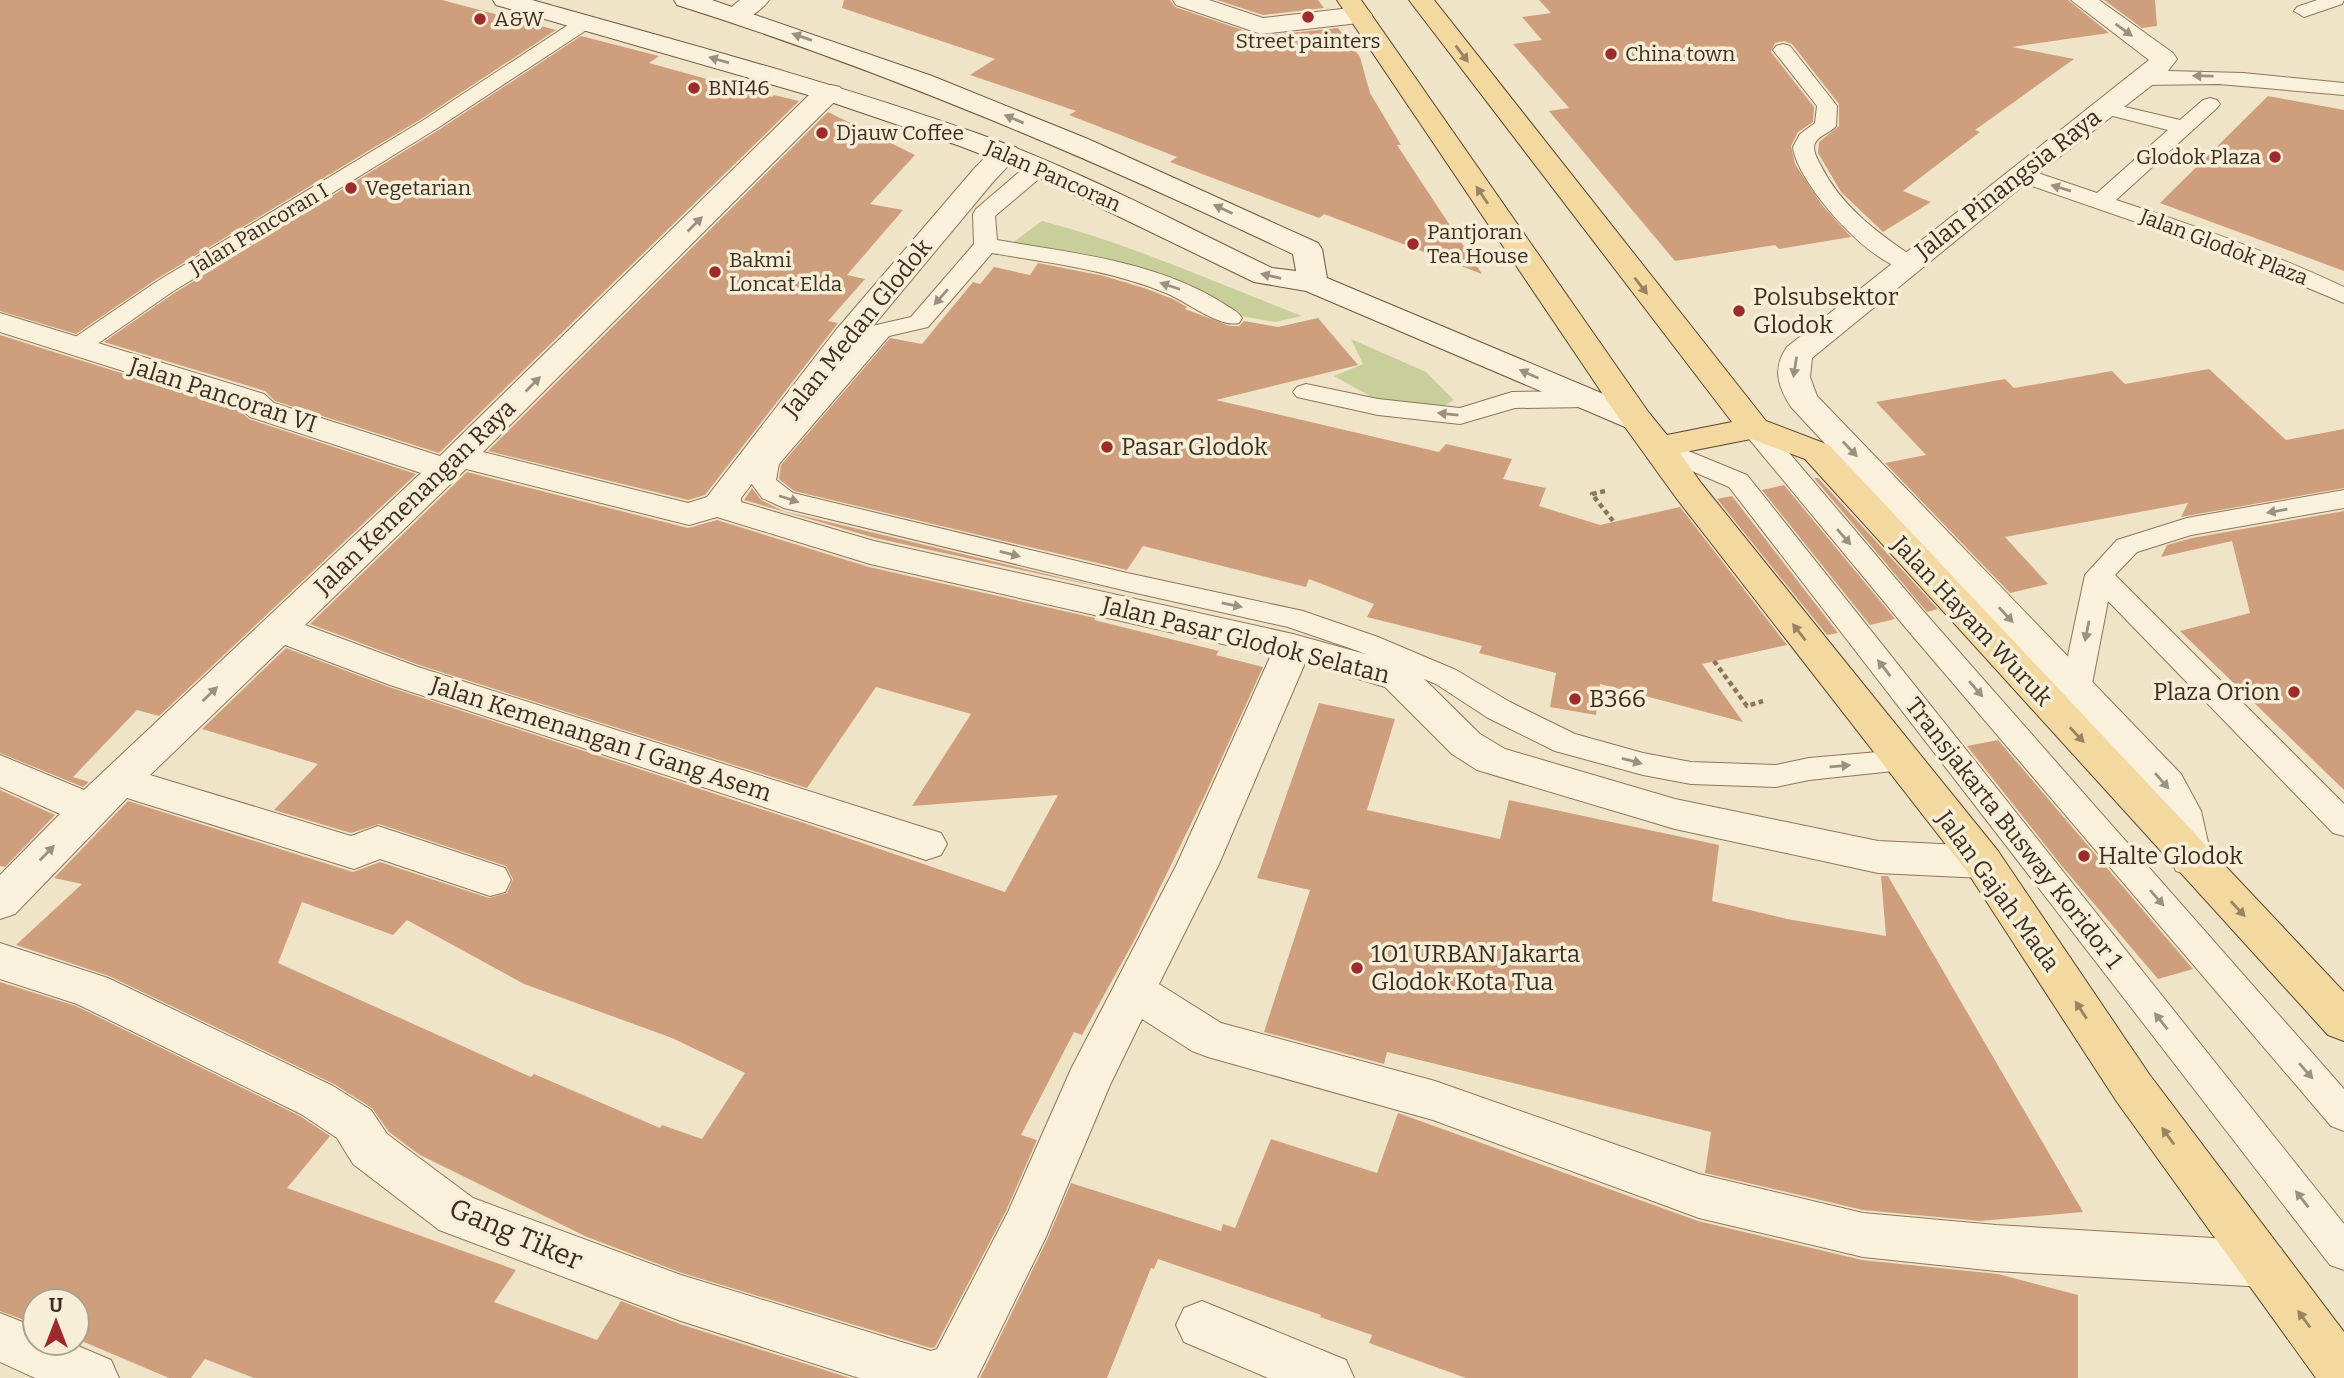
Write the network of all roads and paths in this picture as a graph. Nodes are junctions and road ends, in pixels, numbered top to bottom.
1 (505, 0) edge
2 (686, 0) edge
3 (1185, 0) edge
4 (1421, 0) edge
5 (2084, 0) edge
6 (2335, 0) edge
7 (746, 7) edge
8 (1354, 8) edge
9 (2304, 11) dead end
10 (584, 23) junction
11 (1783, 50) dead end
12 (2153, 69) junction
13 (2344, 73) edge
14 (2344, 89) edge
15 (831, 93) junction
16 (2210, 104) dead end
17 (2104, 108) junction
18 (2183, 127) junction
19 (1006, 153) junction
20 (1039, 167) junction
21 (2020, 174) junction
22 (2102, 200) junction
23 (986, 245) junction
24 (1908, 264) junction
25 (1313, 283) junction
26 (2344, 296) edge
27 (1230, 318) dead end
28 (0, 322) edge
29 (77, 347) junction
30 (1306, 391) dead end
31 (1587, 399) junction
32 (1754, 428) junction
33 (1648, 433) junction
34 (452, 463) junction
35 (1605, 492) dead end
36 (2344, 499) edge
37 (725, 507) junction
38 (1613, 521) dead end
39 (2098, 575) junction
40 (277, 630) junction
41 (1293, 647) junction
42 (1714, 662) dead end
43 (2076, 689) junction
44 (1763, 701) dead end
45 (1901, 761) junction
46 (0, 770) edge
47 (120, 780) junction
48 (89, 810) junction
49 (2344, 824) edge
50 (926, 844) dead end
51 (2191, 860) junction
52 (1983, 862) junction
53 (490, 880) dead end
54 (0, 902) edge
55 (0, 961) edge
56 (1134, 991) junction
57 (2344, 1022) edge
58 (2344, 1115) edge
59 (2344, 1253) edge
60 (2263, 1264) junction
61 (1202, 1325) dead end
62 (0, 1338) edge
63 (2344, 1374) edge
64 (93, 1378) edge
65 (1328, 1378) edge

1 - 10 street, Jalan Pancoran
2 - 7 street, Jalan Pancoran
3 - 8 street
4 -> 32 main road
5 -> 12 street
6 - 9 lane
25 -> 7 street, Jalan Pancoran
33 -> 8 main road, Jalan Gajah Mada
15 -> 10 street, Jalan Pancoran
10 - 29 lane, Jalan Pancoran I
11 - 24 lane
12 - 13 lane
14 -> 12 lane
12 - 17 street, Jalan Pinangsia Raya
15 - 19 street, Jalan Pancoran
34 -> 15 street, Jalan Kemenangan Raya
16 - 18 lane
17 - 18 lane
17 - 21 street, Jalan Pinangsia Raya
18 - 22 lane
19 - 20 street, Jalan Pancoran
19 - 37 street, Jalan Medan Glodok
20 - 23 lane
25 -> 20 street, Jalan Pancoran
22 -> 21 lane, Jalan Glodok Plaza
21 - 24 street, Jalan Pinangsia Raya
22 - 26 lane, Jalan Glodok Plaza
27 -> 23 lane
23 -> 45 lane
24 -> 43 street, Jalan Pinangsia Raya
31 -> 25 street, Jalan Pancoran
28 - 29 street, Jalan Pancoran VI
29 - 34 street, Jalan Pancoran VI
31 -> 30 lane
31 - 33 street, Jalan Pancoran
32 - 33 main road
32 -> 51 main road, Jalan Hayam Wuruk
32 -> 58 lane
45 -> 33 main road, Jalan Gajah Mada
59 -> 33 lane, Transjakarta Busway Koridor 1
34 - 37 street, Jalan Pancoran VI
34 - 40 street, Jalan Kemenangan Raya
35 - 38 path
36 -> 39 lane
37 - 41 street, Jalan Pasar Glodok Selatan
39 -> 43 lane
39 - 49 lane
47 -> 40 street, Jalan Kemenangan Raya
40 - 50 street, Jalan Kemenangan I Gang Asem
41 - 52 street, Jalan Pasar Glodok Selatan
41 - 56 street
42 - 44 path
43 -> 51 street, Jalan Pinangsia Raya
45 - 52 main road, Jalan Gajah Mada
46 - 48 street
47 - 48 street, Jalan Kemenangan Raya
47 - 53 street
54 -> 48 street, Jalan Kemenangan Raya
51 -> 57 main road, Jalan Hayam Wuruk
60 -> 52 main road, Jalan Gajah Mada
55 - 56 street, Gang Tiker
56 - 60 street
63 -> 60 main road, Jalan Gajah Mada
61 - 65 street
62 - 64 street

